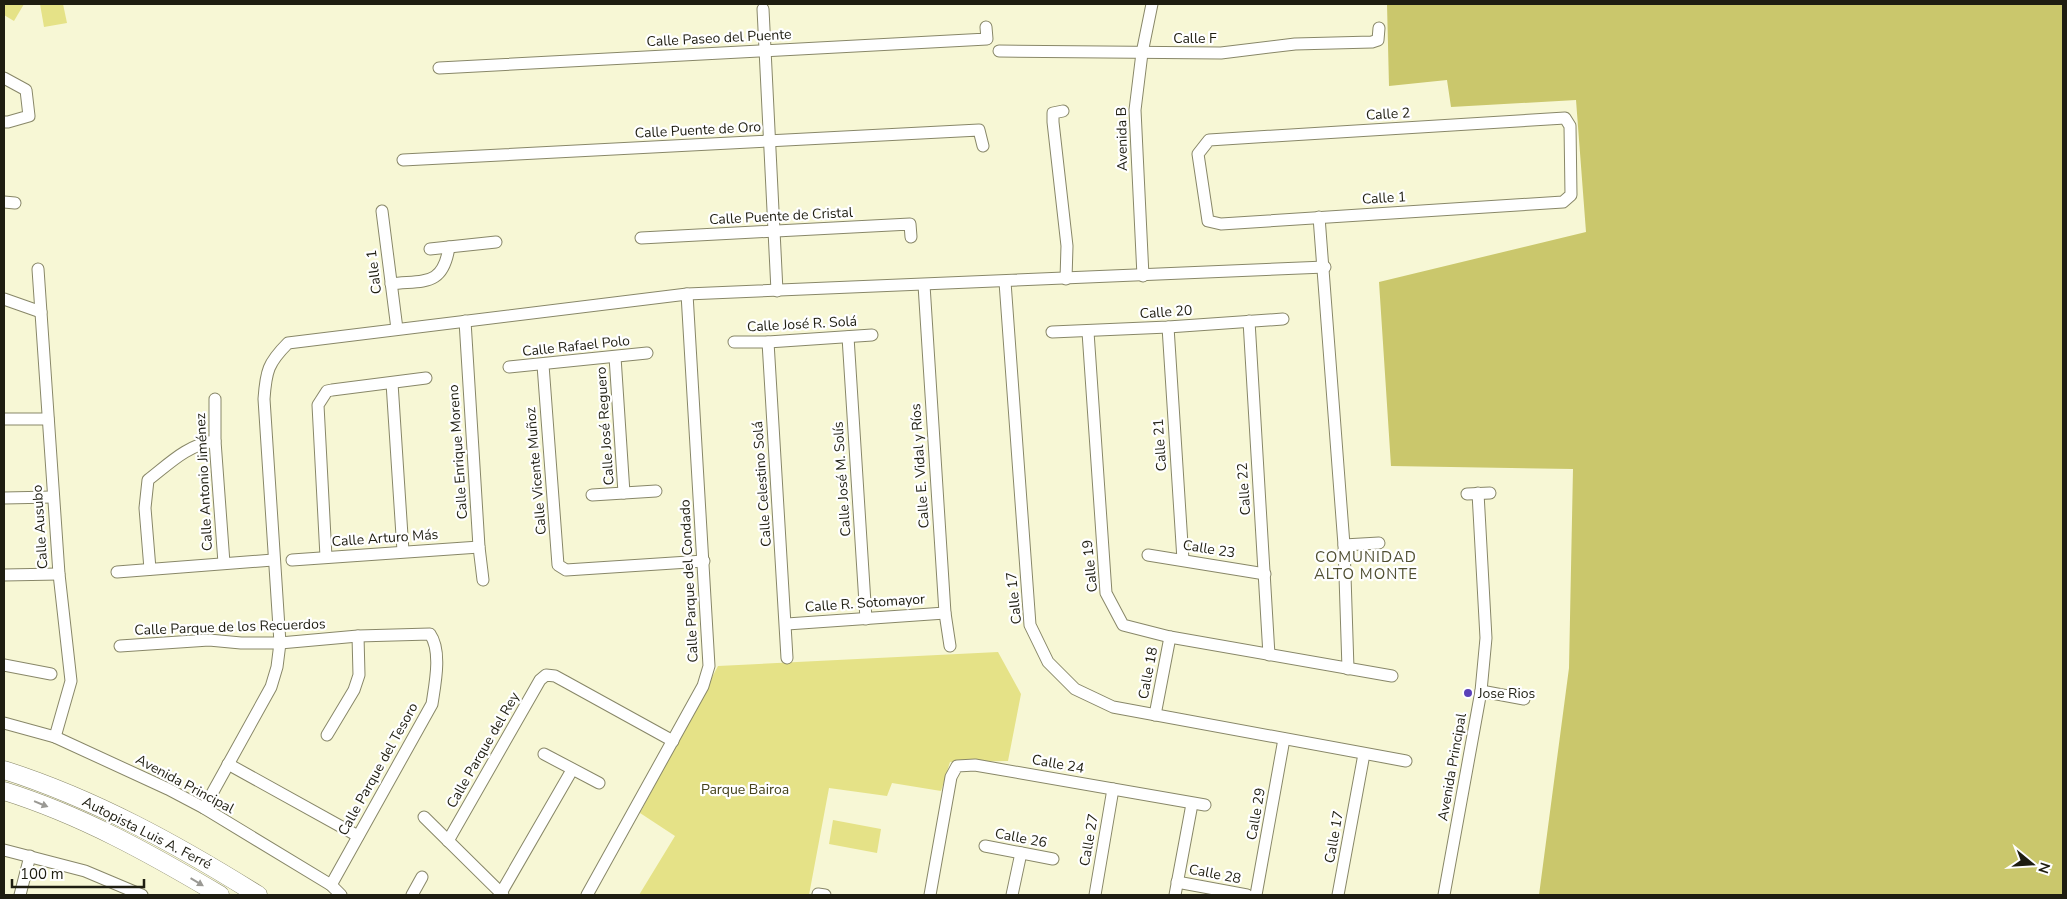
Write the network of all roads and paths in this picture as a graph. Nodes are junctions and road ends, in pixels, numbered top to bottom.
1 (1152, 4) edge
2 (763, 9) dead end
3 (986, 26) dead end
4 (1379, 28) dead end
5 (764, 51) junction
6 (999, 51) dead end
7 (1142, 53) junction
8 (439, 68) dead end
9 (4, 78) edge
10 (1064, 111) dead end
11 (6, 122) edge
12 (768, 141) junction
13 (984, 146) dead end
14 (403, 160) dead end
15 (1563, 202) joint
16 (382, 211) dead end
17 (1320, 217) junction
18 (1208, 221) joint
19 (774, 231) junction
20 (911, 237) dead end
21 (640, 238) dead end
22 (496, 242) dead end
23 (449, 247) junction
24 (430, 249) dead end
25 (1324, 267) junction
26 (38, 269) dead end
27 (1143, 276) junction
28 (1066, 279) junction
29 (1004, 282) junction
30 (391, 284) junction
31 (924, 284) junction
32 (777, 291) junction
33 (687, 294) junction
34 (4, 299) edge
35 (41, 312) junction
36 (1283, 319) dead end
37 (1249, 321) junction
38 (465, 322) junction
39 (1168, 327) junction
40 (396, 329) junction
41 (1052, 332) dead end
42 (1088, 332) junction
43 (872, 335) dead end
44 (848, 337) junction
45 (734, 342) dead end
46 (768, 342) junction
47 (647, 353) dead end
48 (615, 357) junction
49 (543, 365) junction
50 (509, 367) dead end
51 (426, 378) dead end
52 (392, 383) junction
53 (215, 399) dead end
54 (4, 419) edge
55 (48, 419) junction
56 (215, 440) junction
57 (656, 491) dead end
58 (624, 493) junction
59 (1478, 493) dead end
60 (592, 494) dead end
61 (53, 497) junction
62 (4, 498) edge
63 (1379, 543) dead end
64 (1344, 545) junction
65 (479, 547) junction
66 (403, 551) junction
67 (1148, 555) dead end
68 (326, 557) junction
69 (273, 560) junction
70 (292, 560) dead end
71 (1182, 560) junction
72 (704, 561) junction
73 (224, 563) junction
74 (150, 568) junction
75 (118, 572) dead end
76 (59, 574) junction
77 (1265, 574) junction
78 (4, 575) edge
79 (483, 580) dead end
80 (945, 612) junction
81 (866, 618) junction
82 (786, 624) junction
83 (430, 634) joint
84 (358, 636) junction
85 (1170, 637) junction
86 (280, 643) junction
87 (120, 646) dead end
88 (950, 646) dead end
89 (1269, 655) junction
90 (787, 658) dead end
91 (4, 665) edge
92 (1348, 669) junction
93 (51, 674) dead end
94 (1392, 676) dead end
95 (1480, 691) junction
96 (1524, 699) dead end
97 (1155, 715) junction
98 (4, 724) edge
99 (327, 735) dead end
100 (55, 737) junction
101 (1284, 739) junction
102 (672, 741) junction
103 (544, 754) dead end
104 (1364, 754) junction
105 (1406, 761) dead end
106 (228, 764) junction
107 (4, 770) edge
108 (572, 770) junction
109 (599, 783) dead end
110 (1113, 790) junction
111 (4, 791) edge
112 (1192, 804) junction
113 (1205, 805) dead end
114 (204, 808) junction
115 (424, 816) dead end
116 (358, 836) junction
117 (448, 841) junction
118 (985, 846) dead end
119 (4, 850) edge
120 (1021, 853) junction
121 (30, 856) junction
122 (1052, 859) dead end
123 (422, 877) dead end
124 (1178, 882) junction
125 (330, 885) junction
126 (502, 894) edge
127 (20, 895) edge
128 (142, 895) edge
129 (220, 895) edge
130 (258, 895) edge
131 (341, 895) edge
132 (412, 895) edge
133 (587, 895) edge
134 (930, 895) edge
135 (1012, 895) edge
136 (1095, 895) edge
137 (1175, 895) edge
138 (1247, 895) edge
139 (1256, 895) edge
140 (1338, 895) edge
141 (1444, 895) edge

1 - 7 street, Avenida B
2 - 5 street
3 - 5 street, Calle Paseo del Puente
4 - 7 street, Calle F
5 - 8 street, Calle Paseo del Puente
5 - 12 street
6 - 7 street, Calle F
7 - 27 street, Avenida B
9 - 11 street
10 - 28 street
12 - 13 street, Calle Puente de Oro
12 - 14 street, Calle Puente de Oro
12 - 19 street
15 - 17 street, Calle 1
15 - 18 street, Calle 2
16 - 30 street, Calle 1
17 - 18 street, Calle 1
17 - 25 street
19 - 20 street, Calle Puente de Cristal
19 - 21 street, Calle Puente de Cristal
19 - 32 street
22 - 23 street
23 - 24 street
23 - 30 street
25 - 27 street
25 - 64 street
26 - 35 street, Calle Ausubo
27 - 28 street
28 - 29 street
29 - 31 street
29 - 97 street, Calle 17
30 - 40 street, Calle 1
31 - 32 street
31 - 80 street, Calle E. Vidal y Ríos
32 - 33 street
33 - 38 street
33 - 72 street, Calle Parque del Condado
34 - 35 street
35 - 55 street, Calle Ausubo
36 - 37 street, Calle 20
37 - 39 street, Calle 20
37 - 77 street, Calle 22
38 - 40 street
38 - 65 street, Calle Enrique Moreno
39 - 42 street, Calle 20
39 - 71 street, Calle 21
40 - 69 street
41 - 42 street, Calle 20
42 - 85 street, Calle 19
43 - 44 street, Calle José R. Solá
44 - 46 street, Calle José R. Solá
44 - 81 street, Calle José M. Solís
45 - 46 street, Calle José R. Solá
46 - 82 street, Calle Celestino Solá
47 - 48 street, Calle Rafael Polo
48 - 49 street, Calle Rafael Polo
48 - 58 street, Calle José Reguero
49 - 50 street, Calle Rafael Polo
49 - 72 street, Calle Vicente Muñoz
51 - 52 street
52 - 66 street
52 - 68 street
53 - 56 street, Calle Antonio Jiménez
54 - 55 street
55 - 61 street, Calle Ausubo
56 - 73 street, Calle Antonio Jiménez
56 - 74 street
57 - 58 street, Calle José Reguero
58 - 60 street, Calle José Reguero
59 - 95 street, Avenida Principal
61 - 62 street
61 - 76 street, Calle Ausubo
63 - 64 street
64 - 92 street
65 - 66 street, Calle Arturo Más
65 - 79 street, Calle Enrique Moreno
66 - 68 street, Calle Arturo Más
67 - 71 street, Calle 23
68 - 70 street, Calle Arturo Más
69 - 73 street
69 - 86 street
71 - 77 street, Calle 23
72 - 102 street, Calle Parque del Condado
73 - 74 street
74 - 75 street
76 - 78 street
76 - 100 street, Calle Ausubo
77 - 89 street, Calle 22
80 - 81 street, Calle R. Sotomayor
80 - 88 street, Calle E. Vidal y Ríos
81 - 82 street, Calle R. Sotomayor
82 - 90 street, Calle Celestino Solá
83 - 84 street, Calle Parque de los Recuerdos
83 - 116 street, Calle Parque del Tesoro
84 - 86 street, Calle Parque de los Recuerdos
84 - 99 street
85 - 89 street, Calle 19
85 - 97 street, Calle 18
86 - 87 street, Calle Parque de los Recuerdos
86 - 106 street
89 - 92 street, Calle 19
91 - 93 street
92 - 94 street, Calle 19
95 - 96 street
95 - 141 street, Avenida Principal
97 - 101 street, Calle 17
98 - 100 street, Avenida Principal
100 - 114 street, Avenida Principal
101 - 104 street, Calle 17
101 - 139 street, Calle 29
102 - 117 street, Calle Parque del Rey
102 - 133 street, Calle Parque del Condado
103 - 108 street
104 - 105 street, Calle 17
104 - 140 street, Calle 17
106 - 114 street
106 - 116 street
107 - 130 highway, Autopista Luis A. Ferré
108 - 109 street
108 - 126 street
110 - 112 street, Calle 24
110 - 134 street, Calle 24
110 - 136 street, Calle 27
111 -> 129 highway, Autopista Luis A. Ferré
112 - 113 street, Calle 24
112 - 124 street
114 - 125 street, Avenida Principal
115 - 117 street
116 - 125 street, Calle Parque del Tesoro
117 - 126 street
118 - 120 street, Calle 26
119 - 121 street
120 - 122 street, Calle 26
120 - 135 street
121 - 127 street
121 - 128 street
123 - 132 street
124 - 137 street
124 - 138 street, Calle 28
125 - 131 street, Avenida Principal

